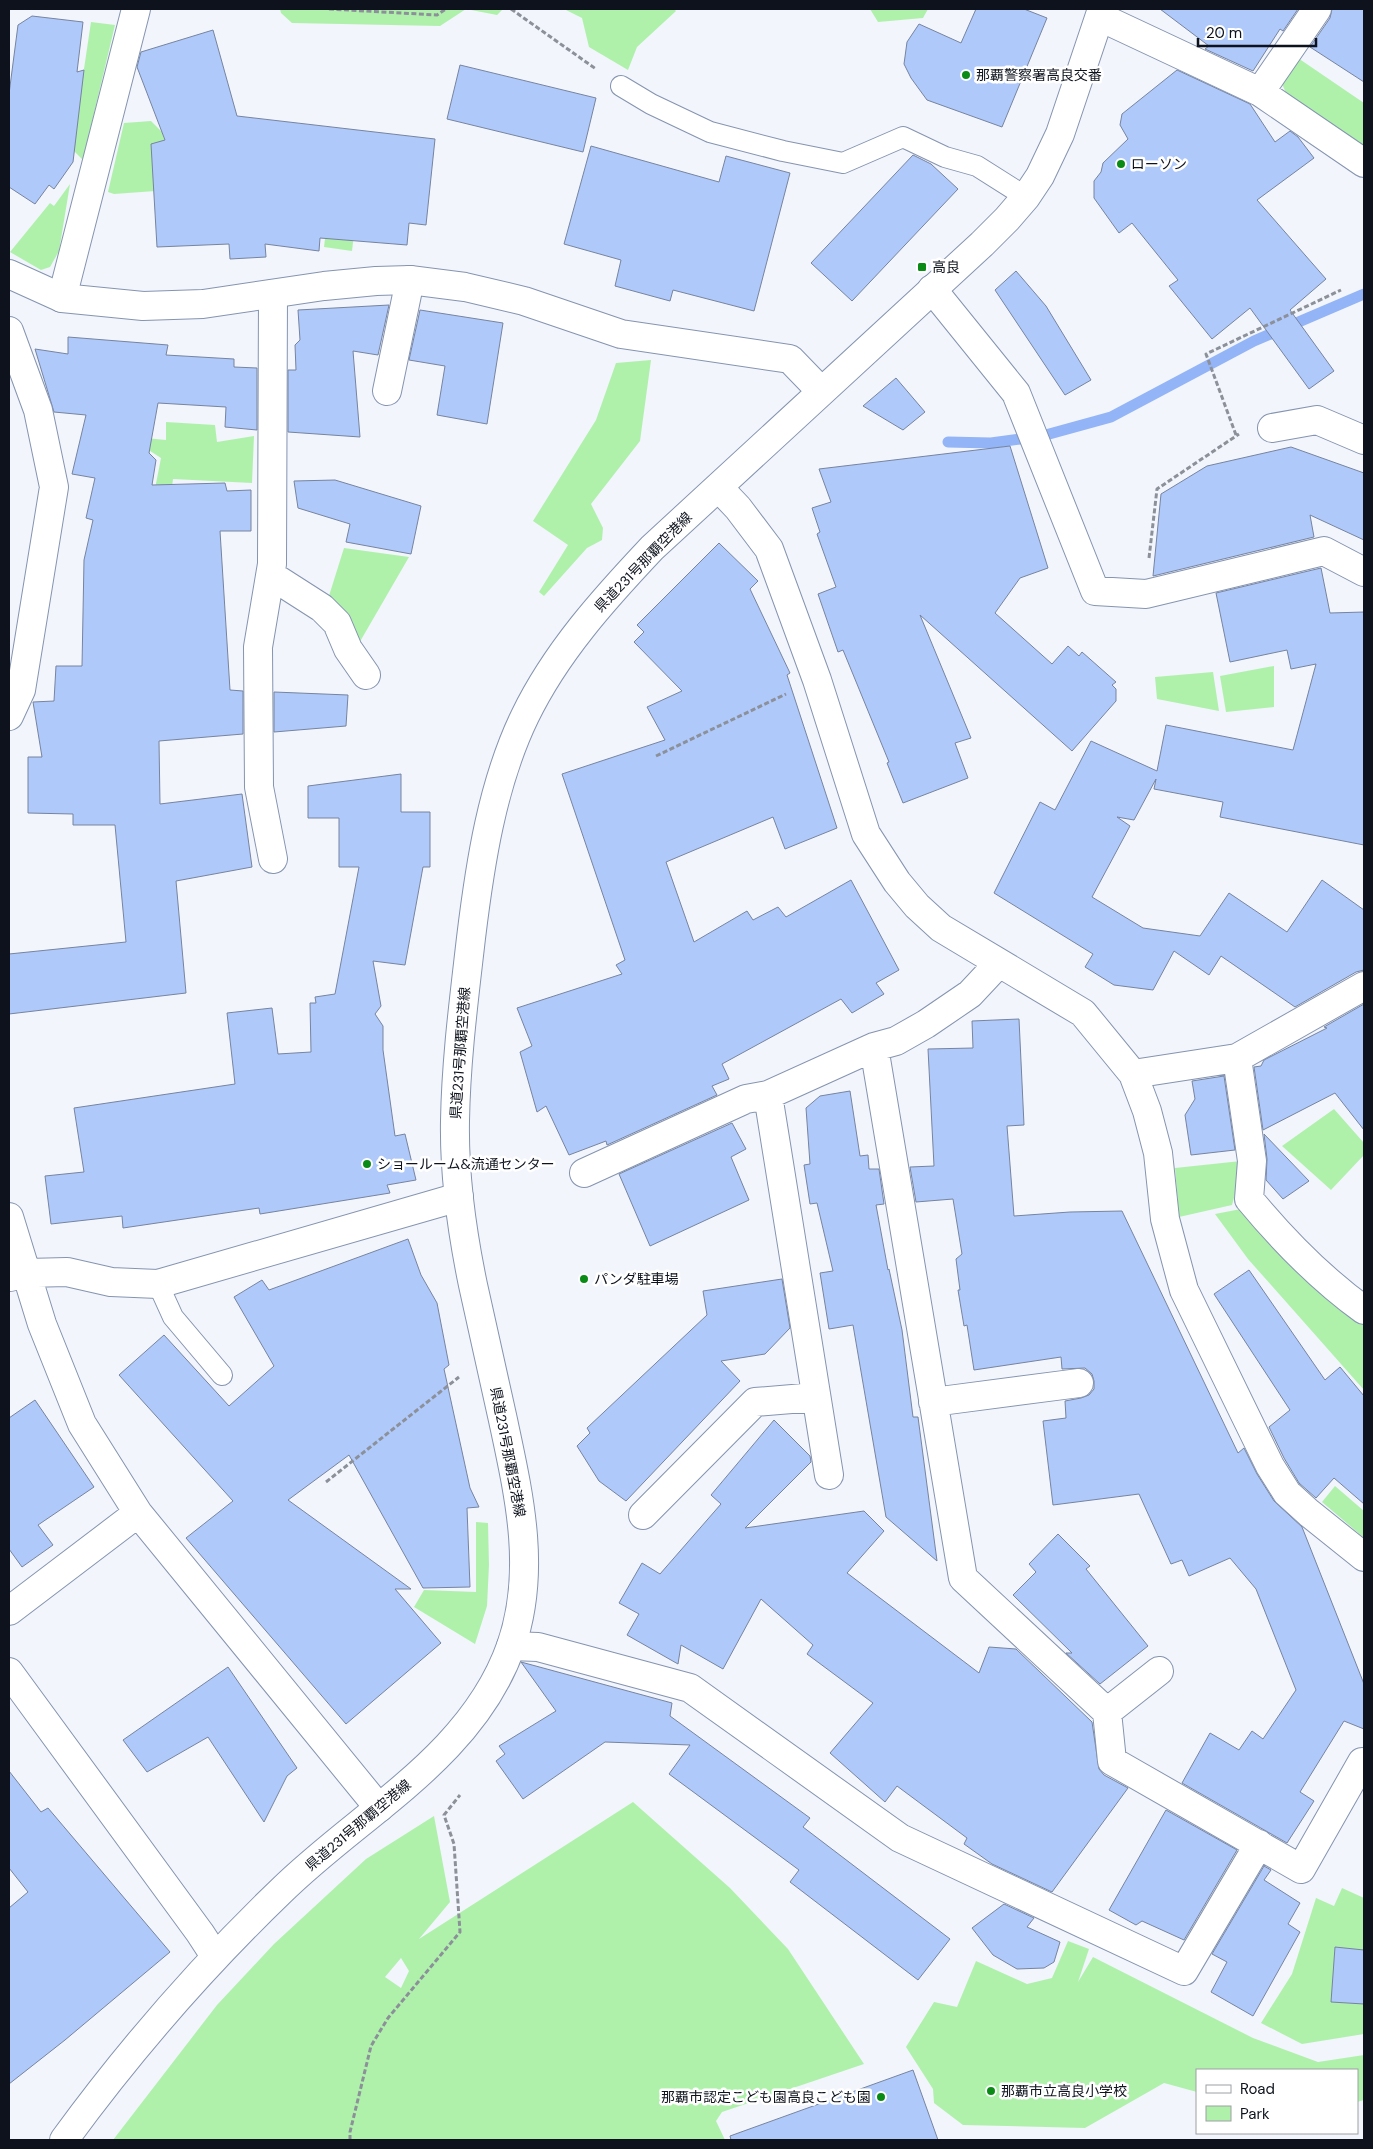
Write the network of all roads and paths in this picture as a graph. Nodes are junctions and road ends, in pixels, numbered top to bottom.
1 (136, 9) edge
2 (329, 9) edge
3 (446, 9) edge
4 (511, 9) edge
5 (1317, 9) edge
6 (1100, 13) edge
7 (621, 86) joint
8 (1260, 92) junction
9 (1364, 163) edge
10 (1026, 197) junction
11 (9, 274) edge
12 (410, 280) junction
13 (932, 289) junction
14 (1341, 290) dead end
15 (273, 294) junction
16 (62, 298) junction
17 (9, 332) edge
18 (386, 391) dead end
19 (821, 391) junction
20 (1272, 428) joint
21 (1236, 435) junction
22 (1364, 440) edge
23 (719, 488) junction
24 (1364, 572) edge
25 (272, 576) junction
26 (1146, 594) junction
27 (366, 675) dead end
28 (817, 680) junction
29 (9, 716) edge
30 (656, 756) dead end
31 (272, 859) dead end
32 (998, 963) junction
33 (1364, 986) edge
34 (874, 1047) junction
35 (1237, 1058) junction
36 (1133, 1074) junction
37 (768, 1095) junction
38 (584, 1173) dead end
39 (459, 1197) junction
40 (9, 1217) edge
41 (18, 1275) edge
42 (158, 1284) junction
43 (1364, 1310) edge
44 (489, 1360) junction
45 (222, 1375) dead end
46 (1079, 1383) dead end
47 (816, 1397) junction
48 (934, 1402) junction
49 (829, 1475) dead end
50 (326, 1482) dead end
51 (138, 1513) junction
52 (643, 1515) dead end
53 (1364, 1558) edge
54 (9, 1611) edge
55 (511, 1646) junction
56 (1158, 1671) dead end
57 (9, 1672) edge
58 (1107, 1712) junction
59 (1362, 1762) dead end
60 (460, 1795) dead end
61 (379, 1808) junction
62 (1259, 1844) junction
63 (215, 1956) junction
64 (64, 2140) edge
65 (350, 2140) edge

1 - 16 street
2 - 3 path
4 - 7 path
5 - 8 street
6 - 8 street
6 - 10 street, 県道231号那覇空港線
7 - 10 lane
8 - 9 street
10 - 13 street, 県道231号那覇空港線
11 - 16 street
12 - 15 street
12 - 18 street
12 - 19 street
13 - 19 street, 県道231号那覇空港線
13 - 26 street
14 - 21 path
15 - 16 street
15 - 25 street
17 - 29 street
19 - 23 street, 県道231号那覇空港線
20 - 21 path
20 - 22 street
21 - 26 path
23 - 28 street
23 - 39 street, 県道231号那覇空港線
24 - 26 street
25 - 27 street
25 - 31 street
28 - 30 path
28 - 32 street
32 - 34 street
32 - 36 street
33 - 35 street
34 - 37 street
34 - 48 street
35 - 36 street
35 - 43 street
36 - 53 street
37 - 38 street
37 - 47 street
39 - 42 street
39 - 44 street, 県道231号那覇空港線
40 - 41 street
41 - 42 street
41 - 51 street
42 - 45 lane
44 - 50 path
44 - 55 street, 県道231号那覇空港線
46 - 48 street
47 - 49 street
47 - 52 street
48 - 58 street
51 - 54 street
51 - 61 street
55 - 61 street, 県道231号那覇空港線
55 - 62 street
56 - 58 street
57 - 63 street
58 - 62 street
59 - 62 street
60 - 65 path
61 - 63 street, 県道231号那覇空港線
63 - 64 street, 県道231号那覇空港線

